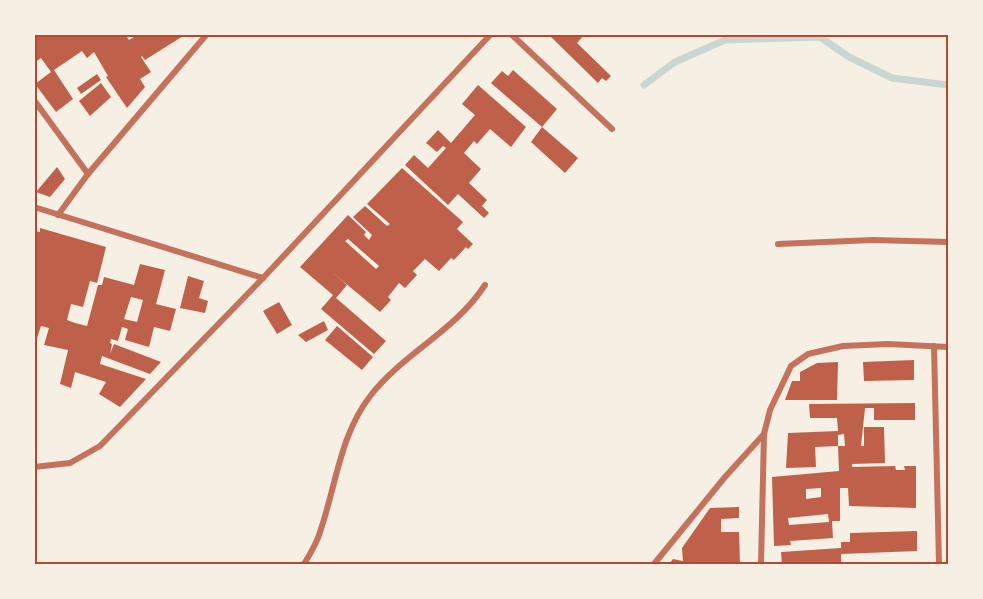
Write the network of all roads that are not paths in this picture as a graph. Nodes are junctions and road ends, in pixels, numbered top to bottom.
1 (207, 34) edge
2 (491, 34) edge
3 (511, 34) edge
4 (34, 100) edge
5 (612, 129) dead end
6 (88, 174) junction
7 (34, 207) edge
8 (58, 215) junction
9 (948, 242) edge
10 (778, 244) dead end
11 (263, 278) junction
12 (485, 285) dead end
13 (934, 346) junction
14 (948, 347) edge
15 (764, 434) junction
16 (34, 467) edge
17 (304, 564) edge
18 (654, 564) edge
19 (761, 564) edge
20 (939, 564) edge

1 - 6 street
2 - 11 street
3 - 5 street
4 - 6 street
6 - 8 street
7 - 8 street
8 - 11 street
9 - 10 street
11 - 16 street
12 - 17 street
13 - 14 street
13 - 15 street
13 - 20 street
15 - 18 street
15 - 19 street

